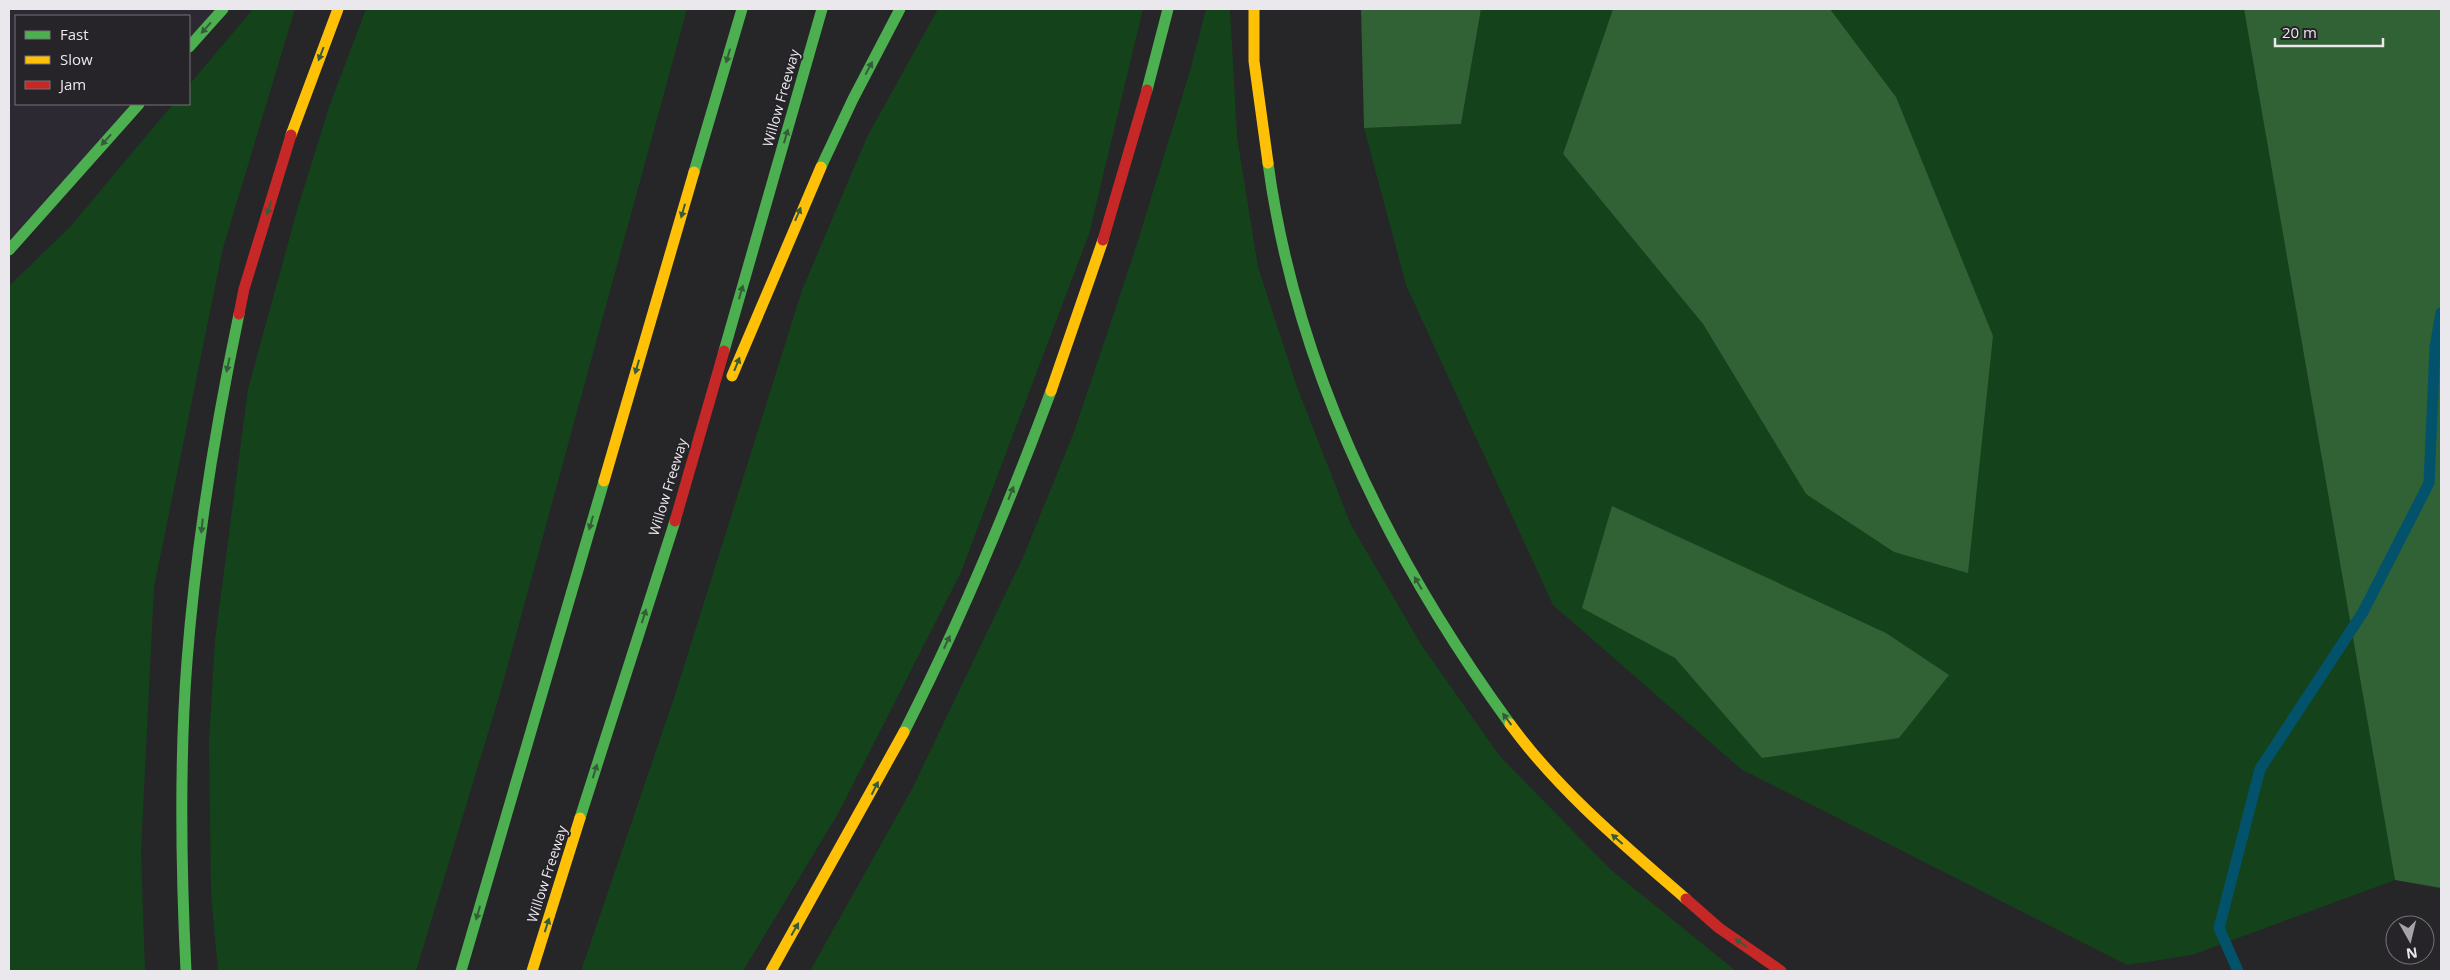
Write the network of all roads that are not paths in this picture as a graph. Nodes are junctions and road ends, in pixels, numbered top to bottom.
1 (223, 9) edge
2 (338, 9) edge
3 (742, 9) edge
4 (822, 9) edge
5 (900, 9) edge
6 (1168, 9) edge
7 (1254, 9) edge
8 (190, 46) edge
9 (138, 105) edge
10 (9, 250) edge
11 (679, 507) junction
12 (186, 971) edge
13 (461, 971) edge
14 (532, 971) edge
15 (770, 971) edge
16 (1781, 971) edge

1 -> 8 highway
2 -> 12 highway
3 -> 13 highway
11 -> 4 highway, Willow Freeway
11 -> 5 highway
15 -> 6 highway
16 -> 7 highway
9 -> 10 highway
14 -> 11 highway, Willow Freeway

